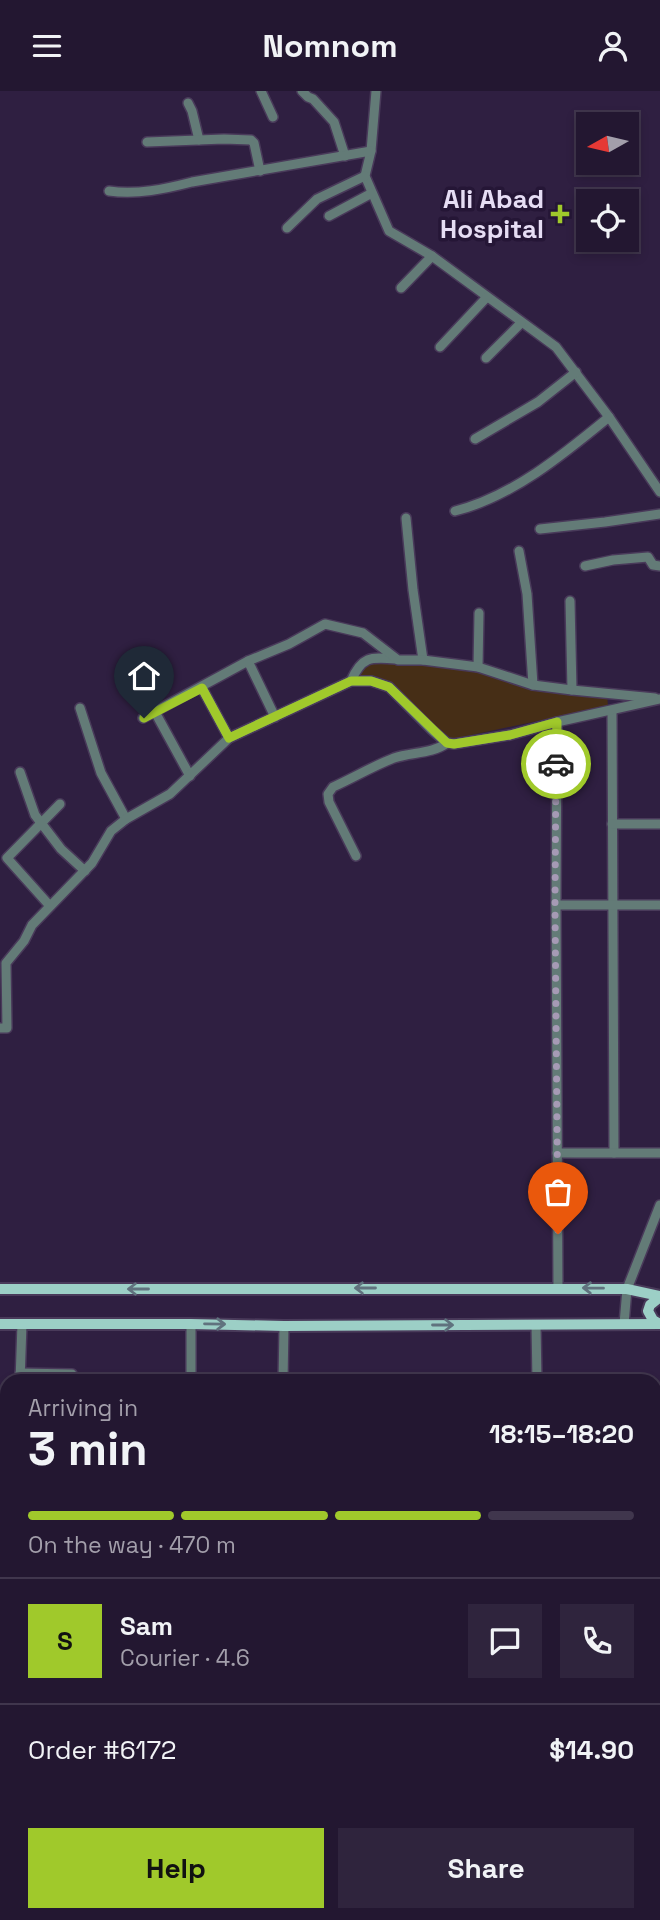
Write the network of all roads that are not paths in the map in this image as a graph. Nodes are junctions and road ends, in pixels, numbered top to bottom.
1 (262, 91) edge
2 (302, 91) edge
3 (376, 91) edge
4 (188, 103) dead end
5 (272, 117) dead end
6 (199, 140) junction
7 (147, 142) dead end
8 (371, 152) junction
9 (345, 156) junction
10 (260, 171) junction
11 (365, 176) junction
12 (110, 191) dead end
13 (372, 193) junction
14 (329, 215) dead end
15 (287, 228) dead end
16 (432, 257) junction
17 (401, 288) dead end
18 (487, 297) junction
19 (521, 323) junction
20 (440, 347) dead end
21 (486, 358) dead end
22 (576, 372) junction
23 (609, 417) junction
24 (475, 439) dead end
25 (660, 492) edge
26 (455, 511) dead end
27 (660, 514) edge
28 (406, 518) dead end
29 (540, 529) dead end
30 (519, 551) dead end
31 (585, 566) dead end
32 (660, 566) edge
33 (570, 601) dead end
34 (479, 613) dead end
35 (398, 660) junction
36 (423, 660) junction
37 (248, 661) junction
38 (478, 667) junction
39 (351, 681) junction
40 (533, 685) junction
41 (202, 688) junction
42 (572, 690) junction
43 (660, 699) edge
44 (80, 708) dead end
45 (612, 711) junction
46 (155, 712) junction
47 (275, 717) junction
48 (144, 718) dead end
49 (557, 722) junction
50 (229, 738) junction
51 (443, 746) junction
52 (19, 772) dead end
53 (190, 776) junction
54 (61, 804) dead end
55 (126, 819) junction
56 (42, 824) junction
57 (612, 824) junction
58 (660, 824) edge
59 (356, 856) dead end
60 (85, 871) junction
61 (555, 905) junction
62 (614, 905) junction
63 (660, 905) edge
64 (50, 906) junction
65 (3, 963) edge
66 (0, 1028) edge
67 (557, 1153) junction
68 (614, 1153) junction
69 (660, 1153) edge
70 (660, 1205) edge
71 (558, 1288) junction
72 (0, 1289) edge
73 (627, 1289) junction
74 (660, 1296) edge
75 (0, 1324) edge
76 (22, 1324) junction
77 (191, 1324) junction
78 (624, 1324) junction
79 (660, 1324) edge
80 (536, 1325) junction
81 (284, 1326) junction
82 (20, 1374) edge
83 (191, 1374) edge
84 (283, 1374) edge
85 (537, 1374) edge

1 - 5 street
2 - 9 street
3 - 8 street
4 - 6 street
6 - 7 street
6 - 10 street
8 - 9 street
8 - 11 street
9 - 10 street
10 - 12 street
11 - 13 street
11 - 15 street
13 - 14 street
13 - 16 street
16 - 17 street
16 - 18 street
18 - 19 street
18 - 20 street
19 - 21 street
19 - 22 street
22 - 23 street
22 - 24 street
23 - 25 street
23 - 26 street
27 - 29 street
28 - 36 street
30 - 40 street
31 - 32 street
33 - 42 street
34 - 38 street
35 - 36 street
35 - 37 street
35 - 39 street
36 - 38 street
37 - 41 street
37 - 47 street
38 - 40 street
39 - 47 street
39 - 51 street
40 - 42 street
41 - 46 street
41 - 50 street
42 - 43 street
43 - 45 street
44 - 55 street
45 - 49 street
45 - 57 street
46 - 48 street
46 - 53 street
47 - 50 street
49 - 51 street
49 - 61 street
50 - 53 street
51 - 59 street
52 - 56 street
53 - 55 street
54 - 56 street
55 - 60 street
56 - 60 street
56 - 64 street
57 - 58 street
57 - 62 street
60 - 64 street
61 - 62 street
61 - 67 street
62 - 63 street
62 - 68 street
64 - 65 street
65 - 66 street
67 - 68 street
67 - 71 street
68 - 69 street
70 - 73 street
71 -> 72 main road
73 -> 71 main road
73 - 74 main road
73 - 78 street
74 - 79 main road
75 - 76 main road
76 - 77 main road
76 - 82 street
77 -> 81 main road
77 - 83 street
78 - 79 main road
78 - 80 main road
81 -> 80 main road
80 - 85 street
81 - 84 street

